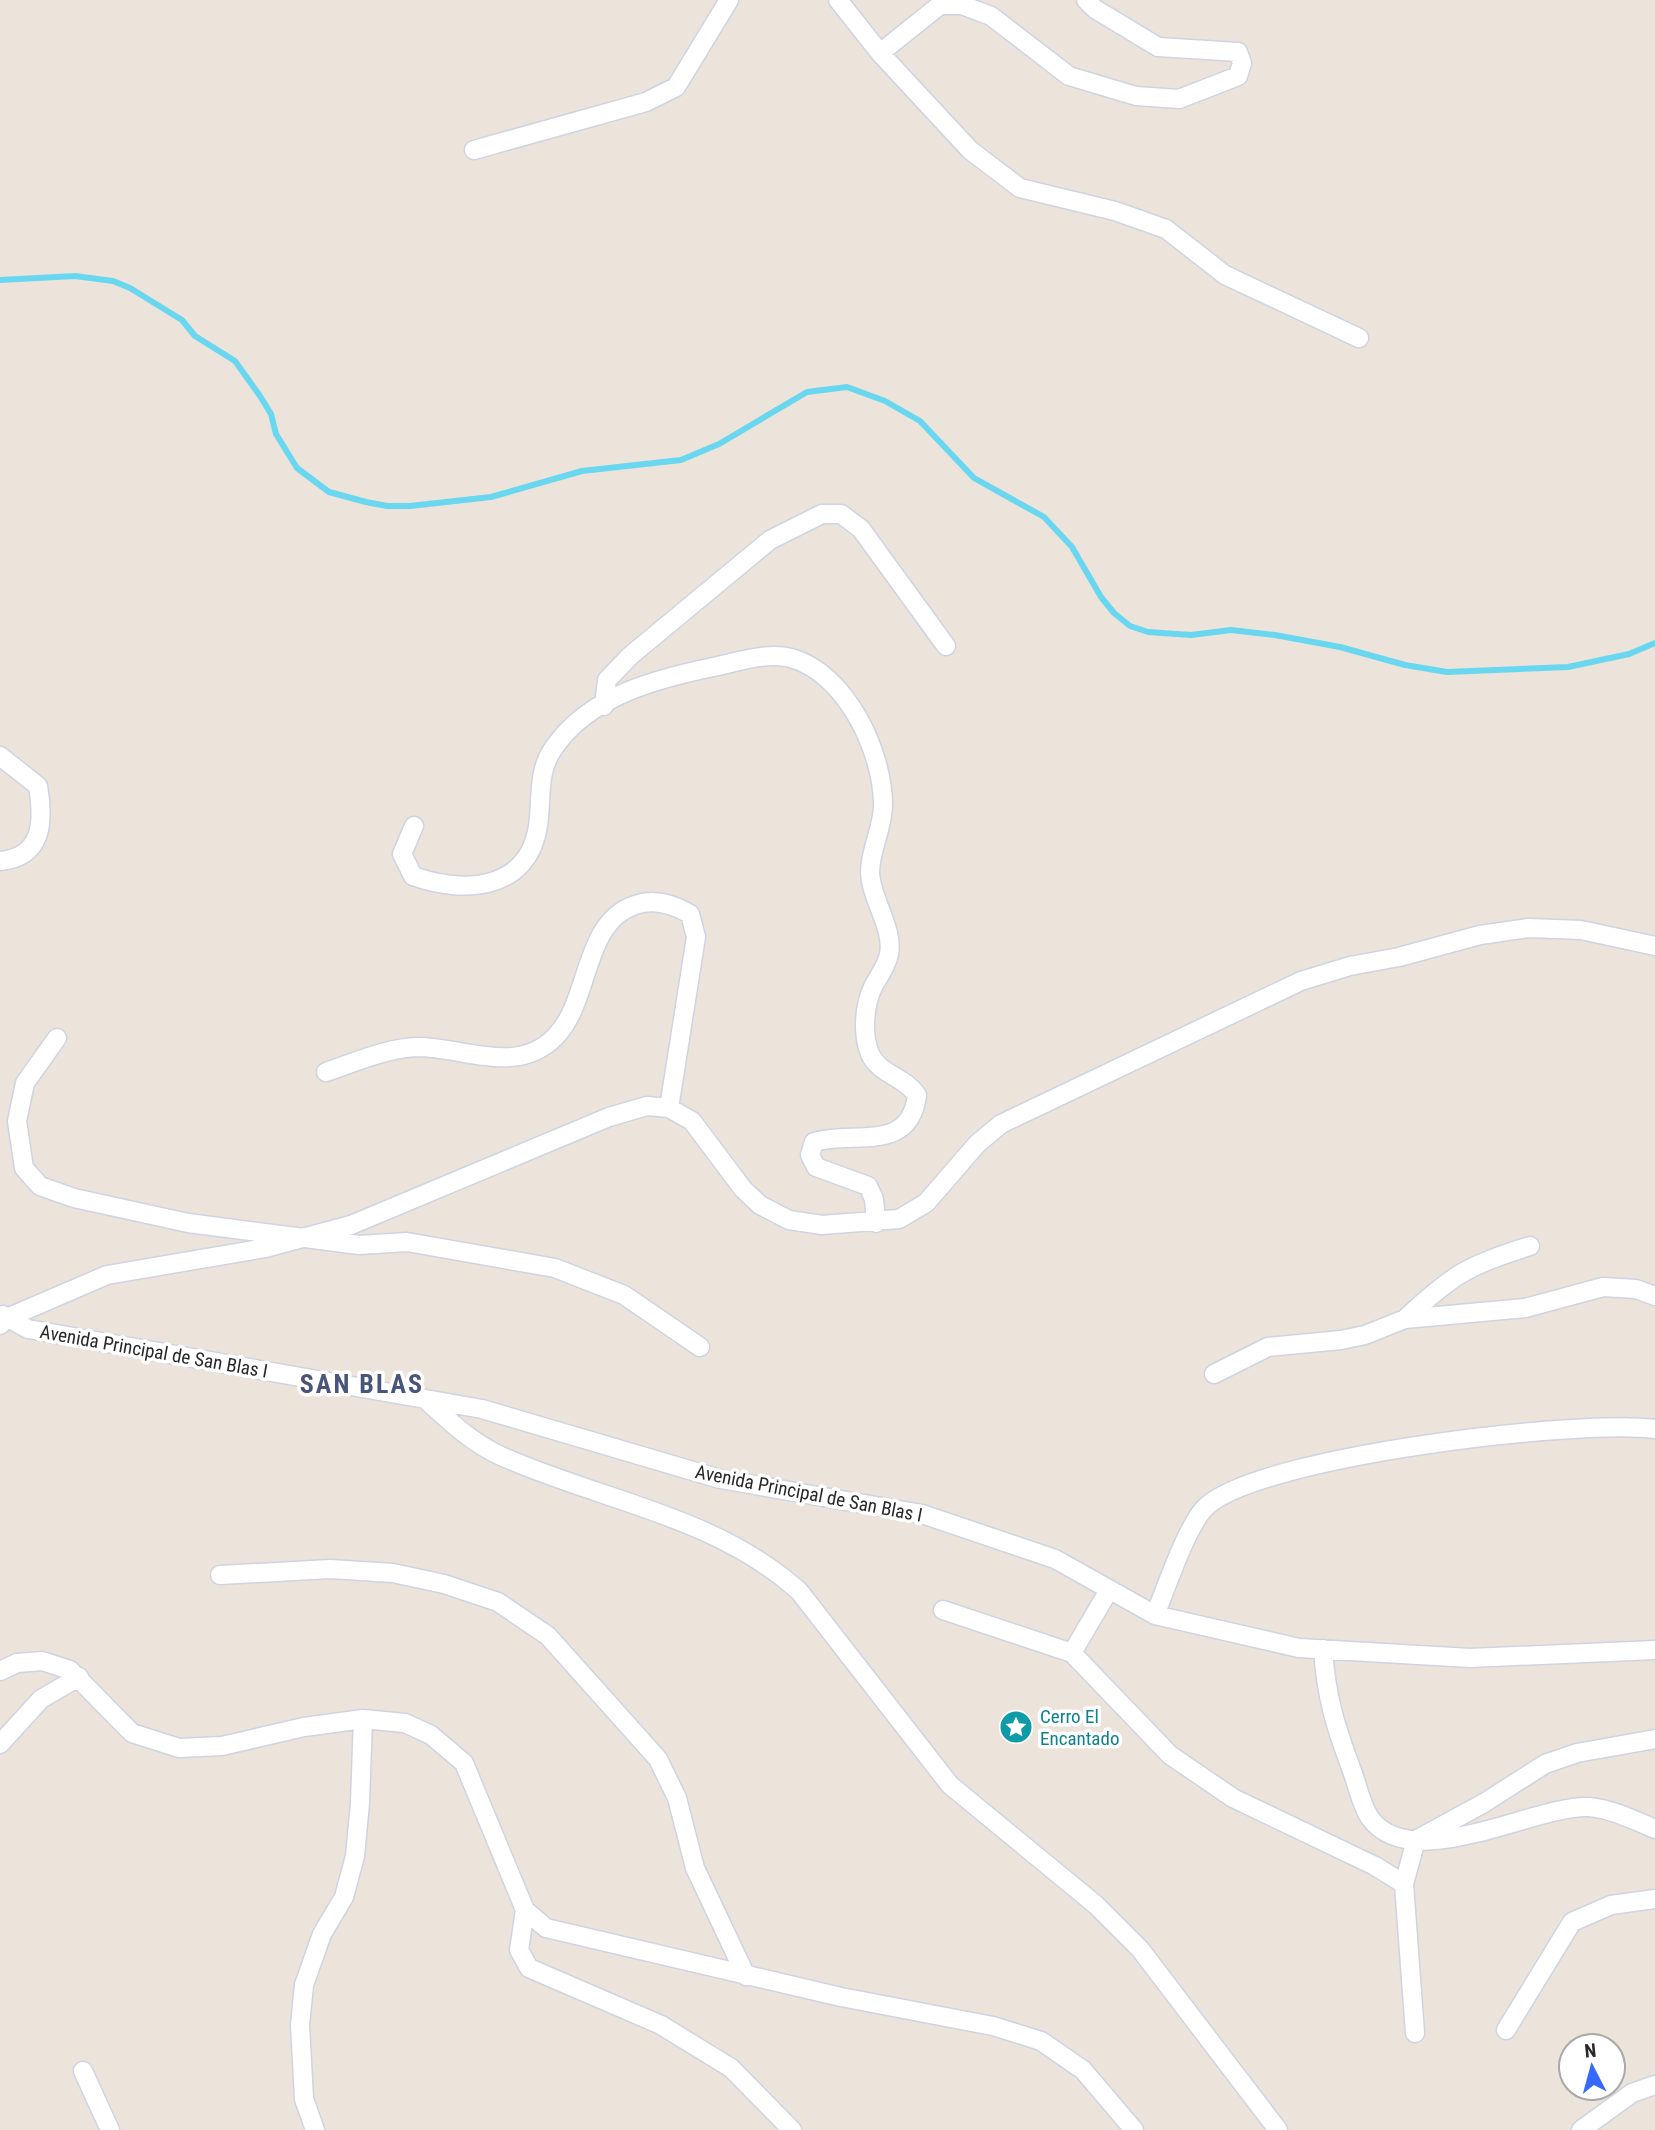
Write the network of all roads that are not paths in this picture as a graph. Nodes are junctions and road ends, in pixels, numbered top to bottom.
1 (729, 0) edge
2 (838, 0) edge
3 (1086, 0) edge
4 (880, 53) junction
5 (474, 150) dead end
6 (1359, 338) dead end
7 (946, 646) dead end
8 (604, 706) junction
9 (0, 756) edge
10 (414, 826) dead end
11 (0, 861) edge
12 (1655, 946) edge
13 (57, 1038) dead end
14 (326, 1072) dead end
15 (669, 1108) junction
16 (876, 1223) junction
17 (306, 1237) junction
18 (1530, 1246) dead end
19 (1655, 1296) edge
20 (3, 1319) edge
21 (1405, 1319) junction
22 (699, 1347) dead end
23 (1214, 1374) dead end
24 (425, 1399) junction
25 (1655, 1429) edge
26 (220, 1575) dead end
27 (1109, 1590) junction
28 (943, 1610) dead end
29 (1155, 1615) junction
30 (1323, 1650) junction
31 (1655, 1650) edge
32 (1072, 1653) junction
33 (0, 1671) edge
34 (79, 1677) junction
35 (363, 1719) junction
36 (1655, 1740) edge
37 (0, 1744) edge
38 (1655, 1829) edge
39 (1416, 1840) junction
40 (1404, 1884) junction
41 (1655, 1899) edge
42 (525, 1910) junction
43 (746, 1976) junction
44 (1506, 2030) dead end
45 (1415, 2032) dead end
46 (83, 2071) dead end
47 (1655, 2085) edge
48 (110, 2130) edge
49 (315, 2130) edge
50 (792, 2130) edge
51 (1134, 2130) edge
52 (1278, 2130) edge
53 (1581, 2130) edge

1 - 5 street
2 - 4 street
3 - 4 street
4 - 6 street
7 - 8 street
8 - 10 street
8 - 16 street
9 - 11 street
12 - 16 street
13 - 17 street
14 - 15 street
15 - 16 street
15 - 17 street
17 - 20 street
17 - 22 street
18 - 21 street
19 - 21 street
20 - 24 street, Avenida Principal de San Blas I
21 - 23 street
24 - 27 street, Avenida Principal de San Blas I
24 - 52 street
25 - 29 street
26 - 43 street
27 - 29 street, Avenida Principal de San Blas I
27 - 32 street
28 - 32 street
29 - 30 street, Avenida Principal de San Blas I
30 - 31 street, Avenida Principal de San Blas I
30 - 39 street
32 - 40 street
33 - 34 street
34 - 35 street
34 - 37 street
35 - 42 street
35 - 49 street
36 - 39 street
38 - 39 street
39 - 40 street
40 - 45 street
41 - 44 street
42 - 43 street
42 - 50 street
43 - 51 street
46 - 48 street
47 - 53 street

